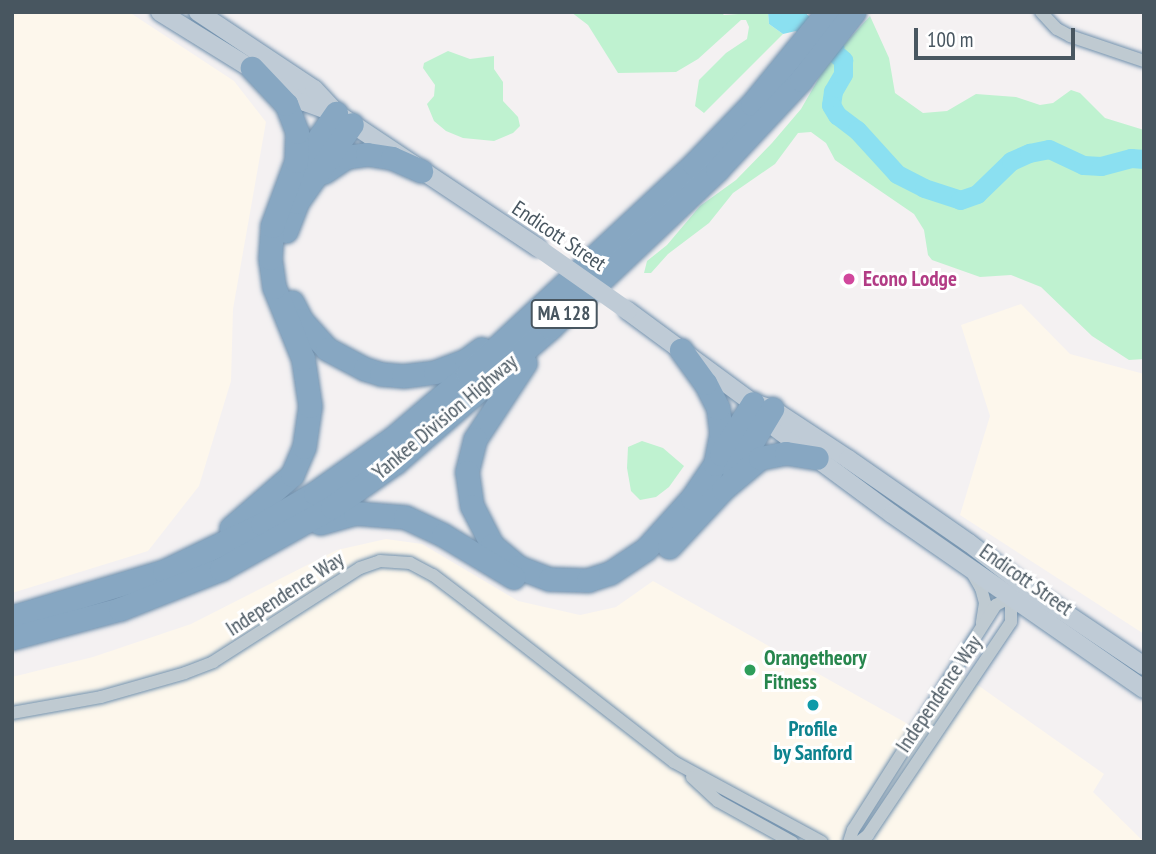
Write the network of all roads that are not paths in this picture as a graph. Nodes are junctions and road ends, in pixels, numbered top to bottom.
1 (160, 12) edge
2 (198, 12) edge
3 (1041, 12) edge
4 (836, 18) edge
5 (1144, 61) edge
6 (252, 68) junction
7 (344, 118) junction
8 (421, 171) junction
9 (297, 187) junction
10 (541, 321) junction
11 (681, 350) junction
12 (763, 411) junction
13 (817, 458) junction
14 (715, 464) junction
15 (723, 489) junction
16 (287, 533) junction
17 (194, 557) junction
18 (970, 569) junction
19 (1016, 591) junction
20 (12, 617) edge
21 (982, 627) junction
22 (12, 638) edge
23 (1144, 666) edge
24 (1144, 689) edge
25 (12, 713) edge
26 (685, 769) junction
27 (792, 842) edge
28 (822, 842) edge
29 (849, 842) edge
30 (859, 842) edge

1 - 6 main road, Endicott Street
2 - 7 main road, Endicott Street
3 - 5 street
4 - 10 highway, Yankee Division Highway / MA 128
6 - 7 main road, Endicott Street
6 - 9 highway
7 - 8 main road, Endicott Street
7 - 9 highway
8 - 9 highway
8 - 11 main road, Endicott Street, bridge
9 - 10 highway
9 - 17 highway
10 - 14 highway
10 - 16 highway, Yankee Division Highway / MA 128
10 - 17 highway, Yankee Division Highway / MA 128
11 - 12 main road, Endicott Street
11 - 14 highway
12 - 13 main road, Endicott Street
12 - 14 highway
12 - 15 highway
12 - 19 main road, Endicott Street
13 - 15 highway
13 - 18 main road, Endicott Street
15 - 16 highway
16 - 22 highway, Yankee Division Highway / MA 128
17 - 20 highway, Yankee Division Highway / MA 128
18 - 19 main road, Endicott Street
18 - 21 street, Independence Way
19 - 21 street, Independence Way
19 - 23 main road, Endicott Street
19 - 24 main road, Endicott Street
19 - 30 street, Independence Way
21 - 29 street, Independence Way
25 - 26 street, Independence Way
26 - 27 street, Independence Way
26 - 28 street, Independence Way

